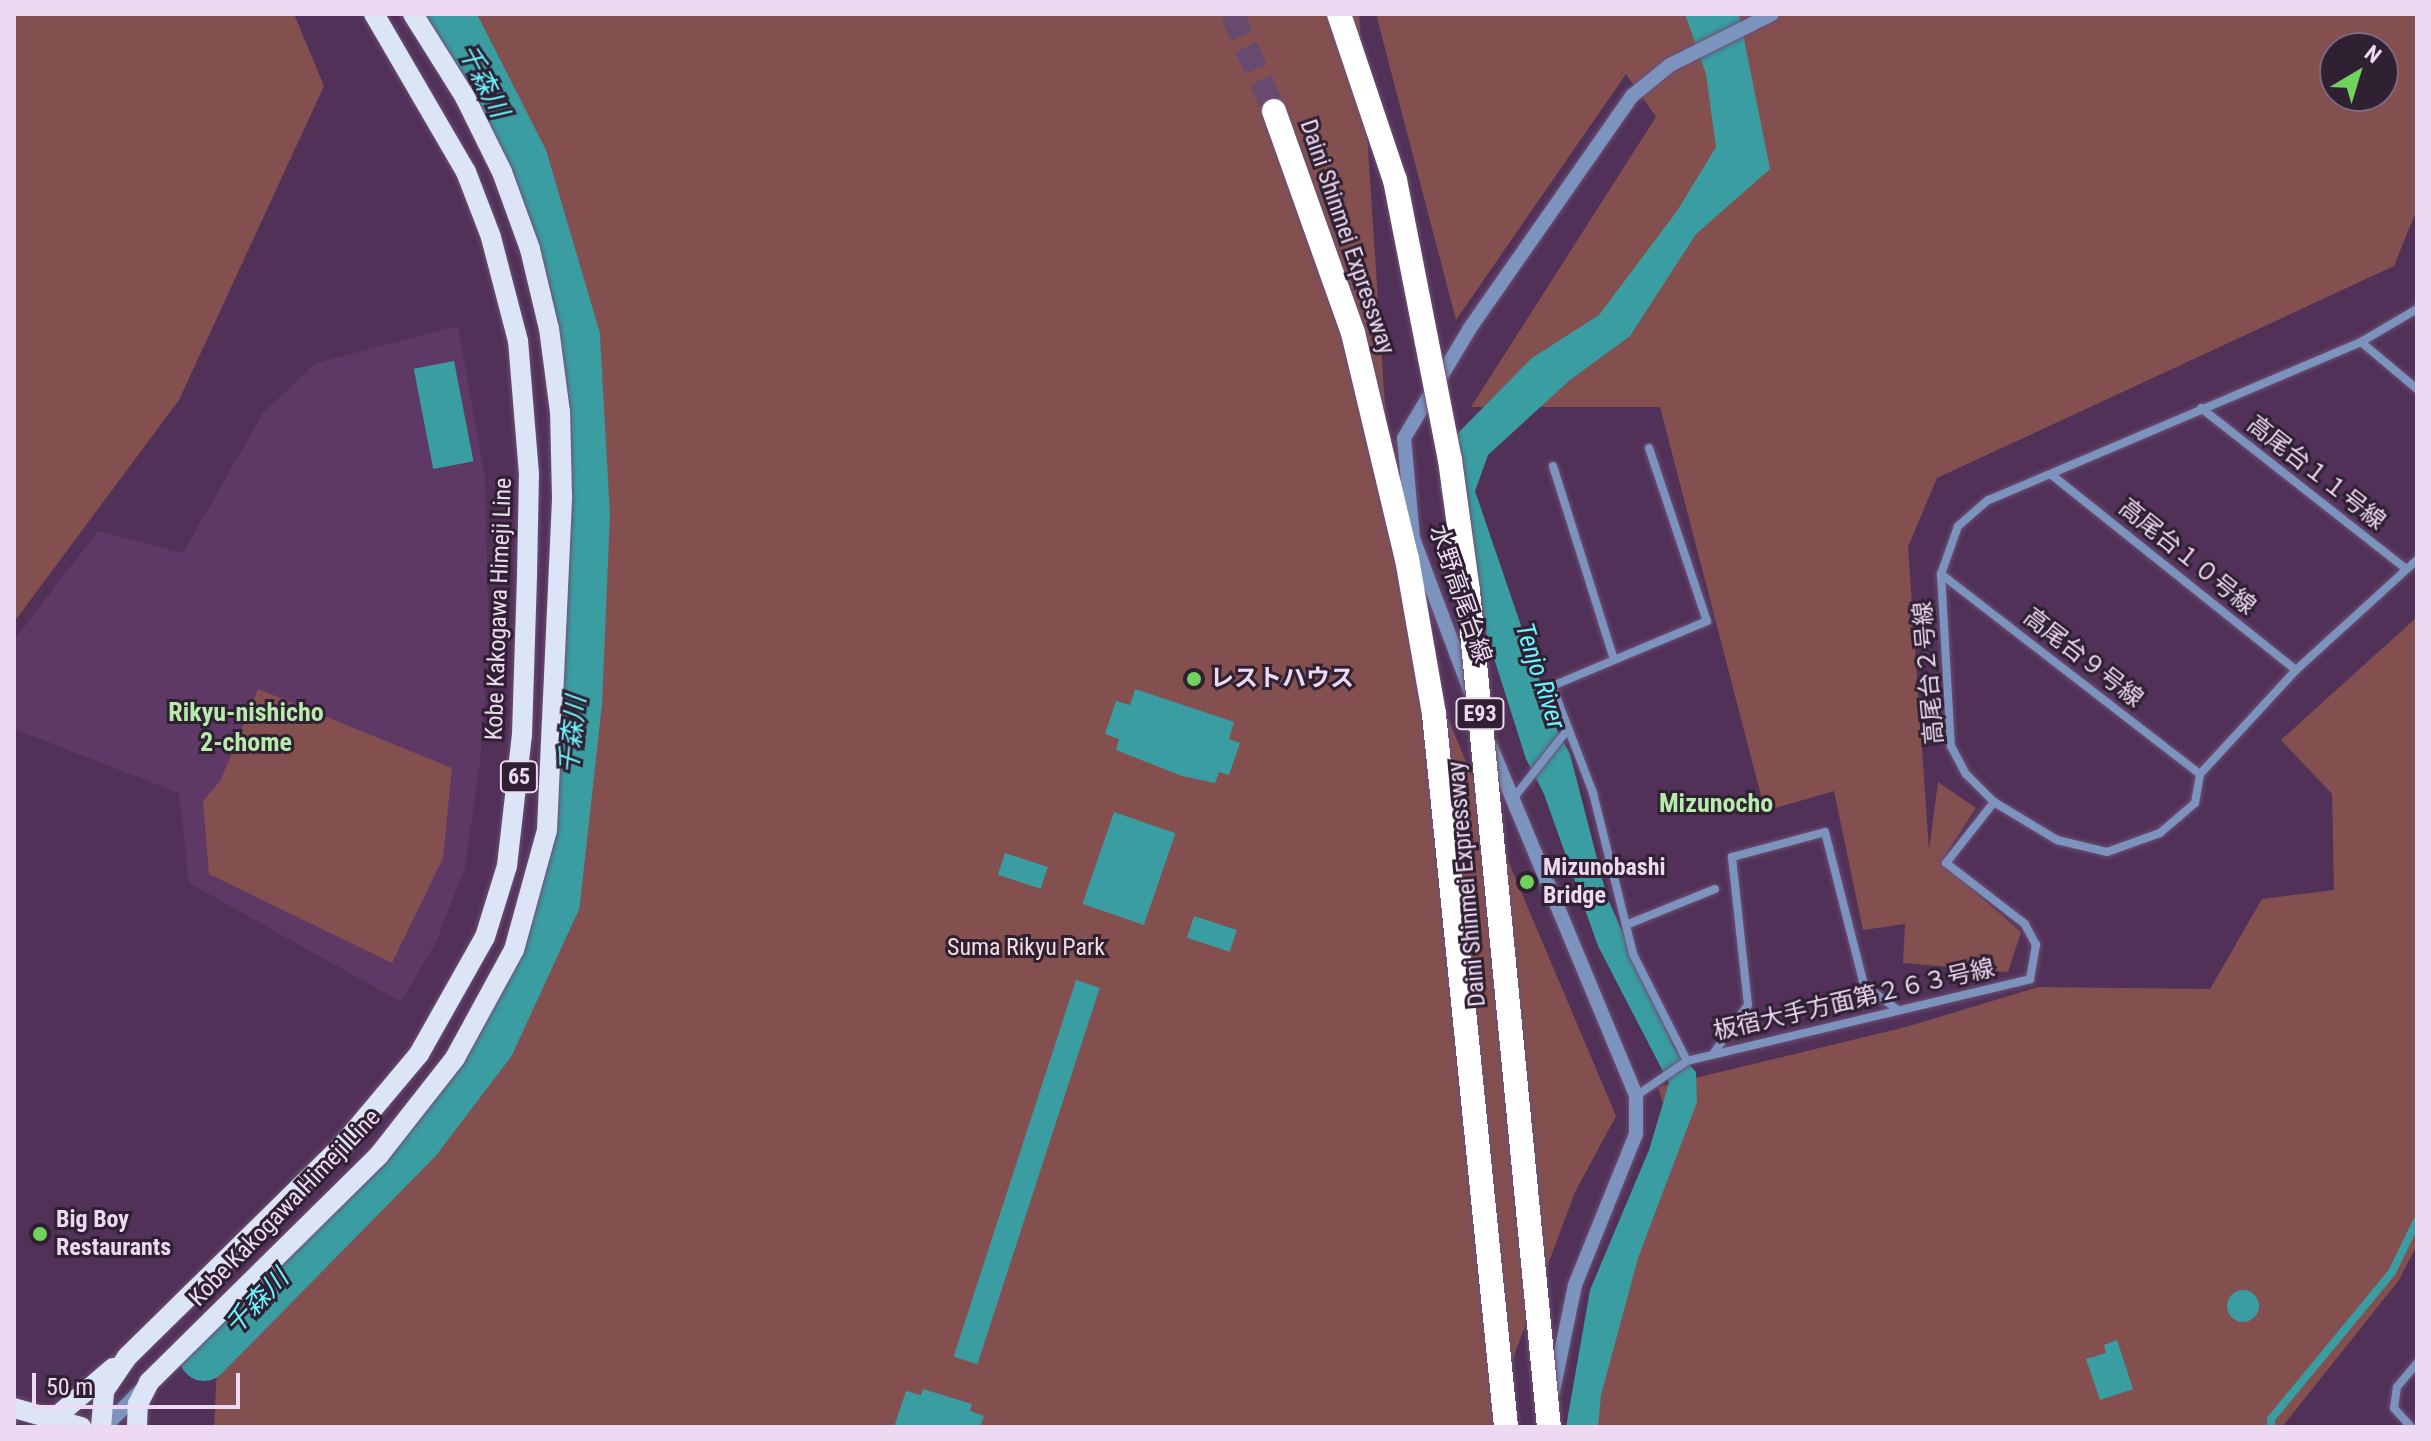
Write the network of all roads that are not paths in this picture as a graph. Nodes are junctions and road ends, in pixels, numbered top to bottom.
1 (374, 14) edge
2 (413, 14) edge
3 (1339, 14) edge
4 (1770, 15) edge
5 (1274, 111) tunnel mouth
6 (2417, 309) edge
7 (2361, 342) junction
8 (2417, 389) edge
9 (2201, 408) junction
10 (1649, 448) dead end
11 (1553, 466) dead end
12 (2053, 476) junction
13 (2417, 560) edge
14 (2406, 569) junction
15 (1941, 574) junction
16 (1614, 660) junction
17 (2296, 670) junction
18 (1568, 729) junction
19 (2200, 774) junction
20 (1511, 801) junction
21 (1994, 802) junction
22 (1715, 889) dead end
23 (1626, 925) junction
24 (1898, 1010) junction
25 (1713, 1054) junction
26 (1686, 1061) junction
27 (1636, 1096) junction
28 (127, 1357) junction
29 (2417, 1363) edge
30 (149, 1382) junction
31 (14, 1408) edge
32 (48, 1425) edge
33 (81, 1427) edge
34 (103, 1427) edge
35 (137, 1427) edge
36 (1506, 1427) edge
37 (1547, 1427) edge
38 (2411, 1427) edge

1 - 28 main road, Kobe Kakogawa Himeji Line / 65
2 - 30 main road, Kobe Kakogawa Himeji Line / 65
3 - 37 highway, Daini Shinmei Expressway / E93, bridge
4 - 20 street, 水野高尾台線
5 - 36 highway, Daini Shinmei Expressway / E93
6 - 7 street, 高尾台２号線
7 - 8 street
7 - 9 street, 高尾台２号線
9 - 12 street, 高尾台２号線
9 - 14 street, 高尾台１１号線
10 - 16 street
11 - 16 street
12 - 15 street, 高尾台２号線
12 - 17 street, 高尾台１０号線
13 - 14 street, 高尾台２号線
14 - 17 street, 高尾台２号線
15 - 19 street, 高尾台９号線
15 - 21 street, 高尾台２号線
16 - 18 street
17 - 19 street, 高尾台２号線
18 - 20 street
18 - 23 street
19 - 21 street, 高尾台２号線
20 - 27 street, 水野高尾台線
21 - 24 street, 板宿大手方面第２６３号線
22 - 23 street
23 - 26 street
24 - 25 street, 板宿大手方面第２６３号線
24 - 25 street
25 - 26 street, 板宿大手方面第２６３号線
26 - 27 street
27 - 37 street
28 - 32 main road
28 - 34 main road, Kobe Kakogawa Himeji Line / 65
29 - 38 street
30 - 34 street
30 - 35 main road, Kobe Kakogawa Himeji Line / 65
31 - 32 main road
32 - 33 main road

